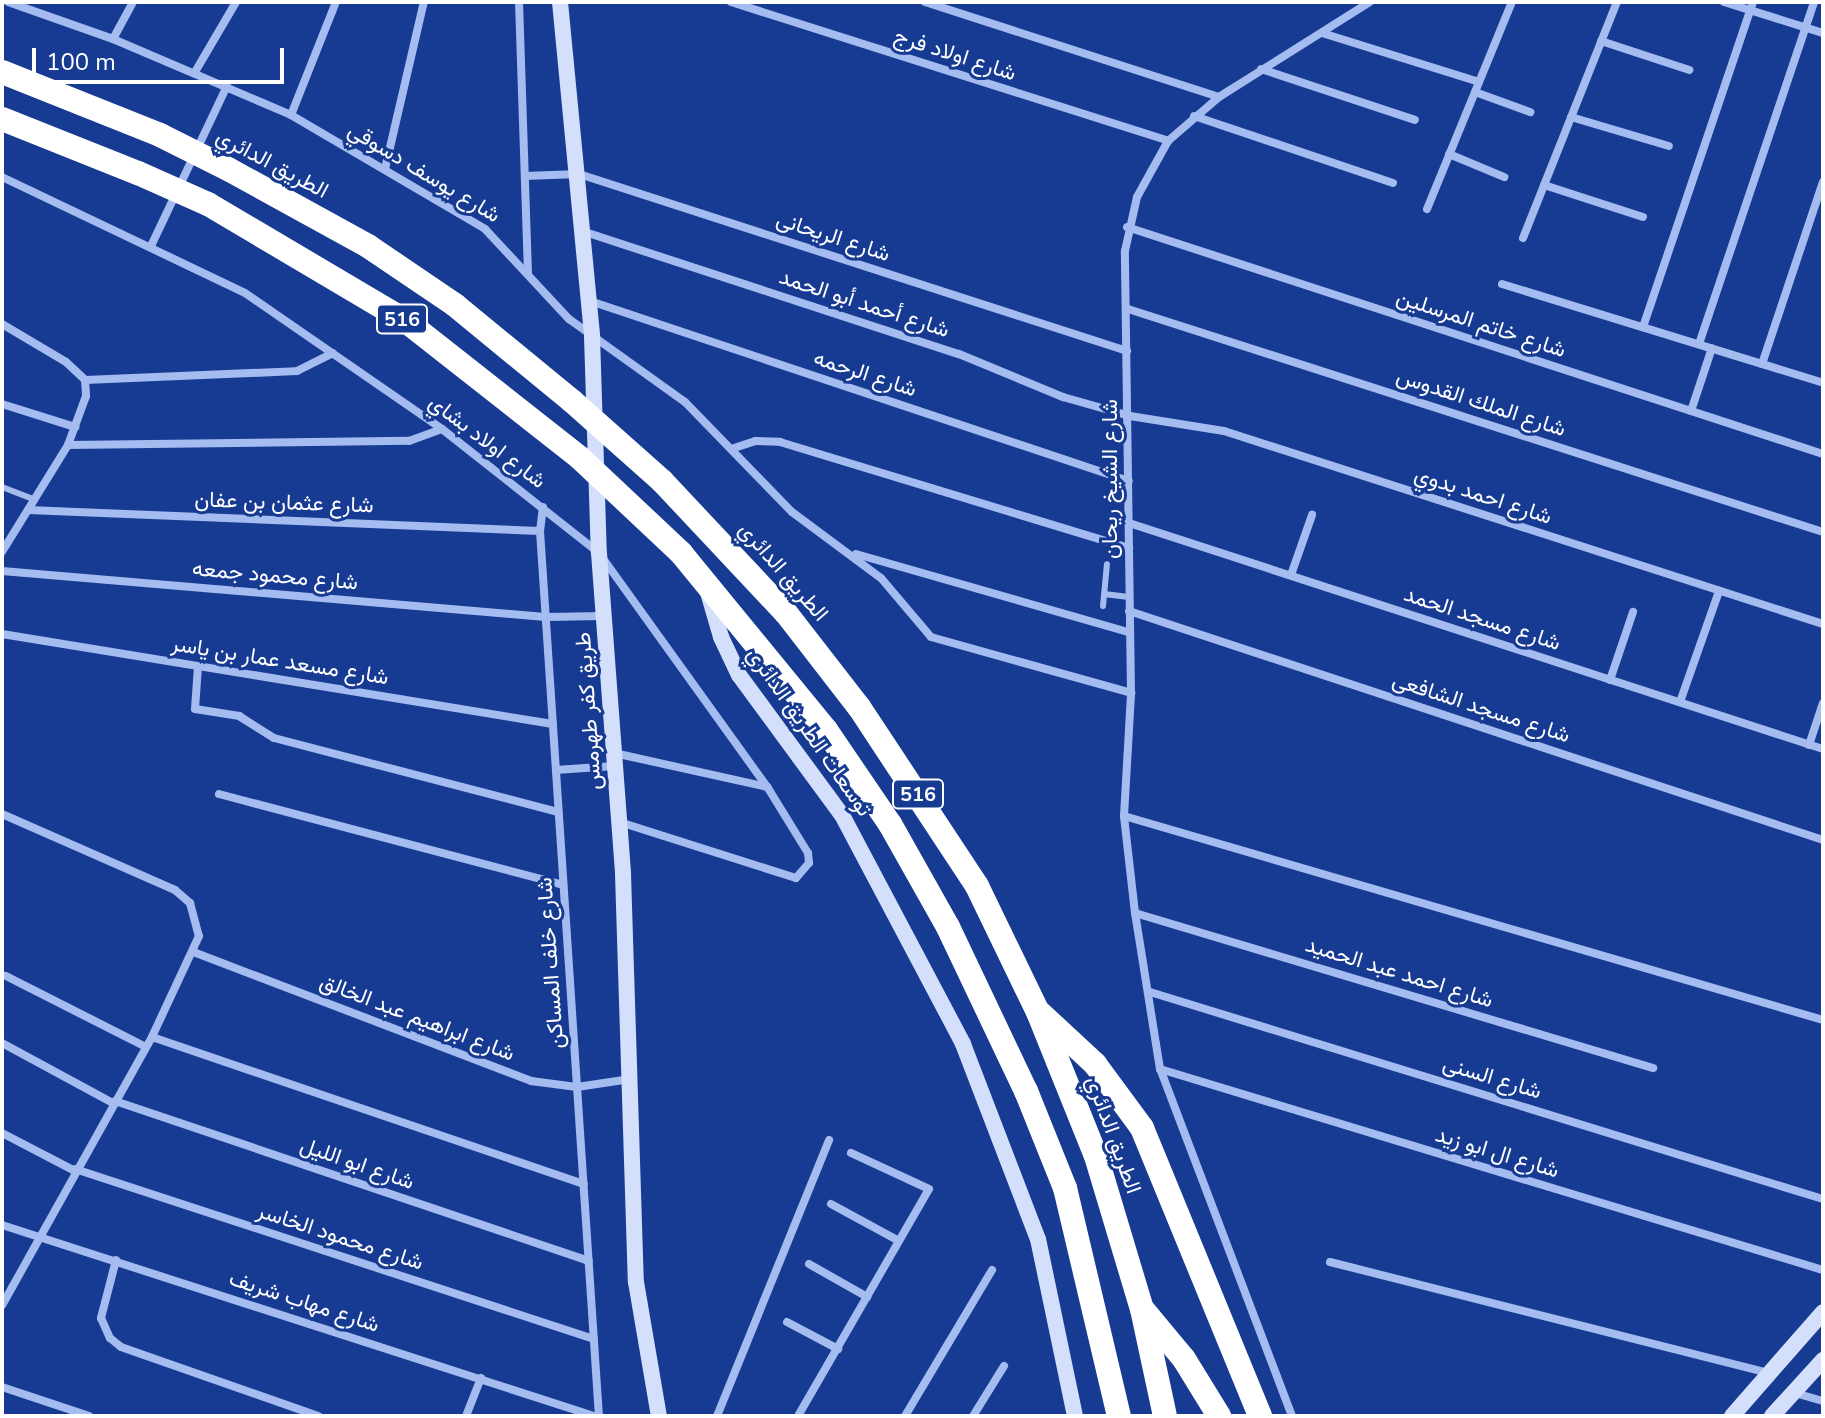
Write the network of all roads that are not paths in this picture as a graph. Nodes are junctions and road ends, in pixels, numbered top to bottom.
1 (8, 2) edge
2 (133, 2) edge
3 (236, 2) edge
4 (336, 2) edge
5 (424, 2) edge
6 (519, 2) edge
7 (560, 2) edge
8 (731, 2) edge
9 (925, 2) edge
10 (1370, 2) edge
11 (1512, 2) edge
12 (1617, 2) edge
13 (1724, 2) edge
14 (1814, 2) edge
15 (1751, 6) edge
16 (1806, 28) junction
17 (1322, 33) junction
18 (1823, 33) edge
19 (113, 39) junction
20 (1601, 41) junction
21 (1261, 69) junction
22 (1689, 70) dead end
23 (2, 72) edge
24 (195, 72) junction
25 (1479, 82) junction
26 (227, 86) junction
27 (1475, 92) junction
28 (1219, 97) junction
29 (1530, 112) dead end
30 (291, 115) junction
31 (1194, 116) junction
32 (1571, 117) junction
33 (2, 119) edge
34 (1415, 120) dead end
35 (1168, 141) junction
36 (1669, 146) dead end
37 (1449, 154) junction
38 (385, 169) junction
39 (579, 174) junction
40 (525, 176) junction
41 (2, 177) edge
42 (1504, 177) dead end
43 (1823, 182) edge
44 (1393, 183) dead end
45 (1544, 185) junction
46 (1427, 209) dead end
47 (1643, 217) dead end
48 (1127, 227) junction
49 (585, 232) junction
50 (1523, 238) dead end
51 (151, 246) junction
52 (528, 273) junction
53 (1502, 284) dead end
54 (590, 301) junction
55 (1128, 309) junction
56 (2, 324) edge
57 (1643, 327) junction
58 (592, 336) junction
59 (1699, 344) junction
60 (1712, 348) junction
61 (1127, 351) junction
62 (333, 353) junction
63 (1762, 364) junction
64 (85, 380) junction
65 (1823, 383) edge
66 (2, 404) edge
67 (1691, 411) junction
68 (1130, 416) junction
69 (75, 427) junction
70 (442, 429) junction
71 (68, 445) junction
72 (734, 448) junction
73 (1823, 454) edge
74 (1129, 481) junction
75 (2, 487) edge
76 (34, 499) junction
77 (543, 507) junction
78 (28, 510) junction
79 (1312, 515) dead end
80 (1129, 523) junction
81 (540, 531) junction
82 (1823, 532) edge
83 (1129, 548) junction
84 (2, 552) edge
85 (599, 553) junction
86 (853, 553) junction
87 (1107, 564) dead end
88 (2, 571) edge
89 (1291, 575) junction
90 (706, 583) junction
91 (1719, 591) junction
92 (1104, 594) junction
93 (1129, 597) junction
94 (1103, 606) dead end
95 (1129, 611) junction
96 (1633, 612) dead end
97 (605, 616) junction
98 (545, 617) junction
99 (1823, 624) edge
100 (1128, 632) junction
101 (2, 634) edge
102 (198, 666) junction
103 (1610, 680) junction
104 (1131, 693) junction
105 (1680, 702) junction
106 (1823, 703) edge
107 (553, 724) junction
108 (1809, 745) junction
109 (1823, 749) edge
110 (615, 760) junction
111 (556, 770) junction
112 (768, 788) junction
113 (219, 794) dead end
114 (558, 812) junction
115 (2, 814) edge
116 (1124, 816) junction
117 (619, 822) junction
118 (1823, 840) edge
119 (563, 885) junction
120 (1135, 913) junction
121 (196, 953) junction
122 (6, 976) dead end
123 (1150, 992) junction
124 (1038, 1012) junction
125 (1823, 1020) edge
126 (152, 1037) junction
127 (2, 1043) edge
128 (146, 1047) junction
129 (1653, 1068) dead end
130 (1160, 1069) junction
131 (631, 1079) junction
132 (577, 1087) junction
133 (114, 1102) junction
134 (2, 1133) edge
135 (829, 1140) dead end
136 (851, 1153) dead end
137 (75, 1170) junction
138 (584, 1184) junction
139 (1823, 1199) edge
140 (831, 1204) dead end
141 (2, 1225) edge
142 (37, 1236) junction
143 (899, 1241) junction
144 (116, 1260) junction
145 (589, 1261) junction
146 (1330, 1262) dead end
147 (809, 1264) dead end
148 (992, 1270) dead end
149 (1823, 1270) edge
150 (7, 1284) edge
151 (867, 1297) junction
152 (2, 1305) edge
153 (1142, 1309) junction
154 (1823, 1312) edge
155 (787, 1322) dead end
156 (594, 1339) junction
157 (838, 1349) junction
158 (1823, 1360) edge
159 (1004, 1366) dead end
160 (1768, 1373) junction
161 (481, 1378) junction
162 (2, 1387) edge
163 (1794, 1392) junction
164 (1823, 1401) edge
165 (89, 1416) edge
166 (318, 1416) edge
167 (466, 1416) edge
168 (597, 1416) edge
169 (659, 1416) edge
170 (717, 1416) edge
171 (798, 1416) edge
172 (905, 1416) edge
173 (973, 1416) edge
174 (1075, 1416) edge
175 (1119, 1416) edge
176 (1165, 1416) edge
177 (1219, 1416) edge
178 (1260, 1416) edge
179 (1292, 1416) edge
180 (1732, 1416) edge
181 (1772, 1416) edge

1 - 19 street, شارع يوسف دسوقي
2 - 19 street
3 - 24 street
4 - 30 street
5 - 38 street
6 - 40 street
7 - 39 street, طريق كفر طهرمس
8 - 35 street, شارع اولاد فرج
9 - 28 street
10 - 17 street, شارع الشيخ ريحان
11 - 25 street
12 - 20 street
13 - 15 street
14 - 16 street
15 - 16 street
15 - 57 street
16 - 18 street
16 - 59 street
17 - 21 street, شارع الشيخ ريحان
17 - 25 street
19 - 24 street, شارع يوسف دسوقي
20 - 22 street
20 - 32 street
21 - 28 street, شارع الشيخ ريحان
21 - 34 street
23 - 124 highway, الطريق الدائري / 516, bridge
24 - 26 street, شارع يوسف دسوقي
25 - 27 street
26 - 30 street, شارع يوسف دسوقي
26 - 51 street
27 - 29 street
27 - 37 street
28 - 31 street, شارع الشيخ ريحان
30 - 38 street, شارع يوسف دسوقي
31 - 35 street, شارع الشيخ ريحان
31 - 44 street
32 - 36 street
32 - 45 street
33 - 90 highway, 516, bridge
35 - 48 street, شارع الشيخ ريحان
37 - 42 street
37 - 46 street
38 - 52 street, شارع يوسف دسوقي
39 - 40 street, شارع الريحانى
39 - 49 street, طريق كفر طهرمس
39 - 61 street, شارع الريحانى
40 - 52 street
41 - 51 street, شارع اولاد بشاي
43 - 63 street
45 - 47 street
45 - 50 street
48 - 55 street, شارع الشيخ ريحان
48 - 67 street, شارع خاتم المرسلين
49 - 54 street, طريق كفر طهرمس
49 - 68 street, شارع أحمد أبو الحمد
51 - 62 street, شارع اولاد بشاي
52 - 58 street, شارع يوسف دسوقي
53 - 57 street
54 - 58 street, طريق كفر طهرمس
54 - 74 street, شارع الرحمه
55 - 61 street, شارع الشيخ ريحان
55 - 82 street, شارع الملك القدوس
56 - 64 street
57 - 59 street
58 - 72 street, شارع يوسف دسوقي
58 - 85 street, طريق كفر طهرمس
59 - 60 street
60 - 63 street
60 - 67 street
61 - 68 street, شارع الشيخ ريحان
62 - 64 street
62 - 70 street, شارع اولاد بشاي
63 - 65 street
64 - 69 street
66 - 69 street
67 - 73 street, شارع خاتم المرسلين
68 - 74 street, شارع الشيخ ريحان
68 - 91 street, شارع احمد بدوي
69 - 71 street
70 - 71 street
70 - 77 street, شارع اولاد بشاي
71 - 76 street
72 - 83 street
72 - 86 street, شارع يوسف دسوقي
74 - 80 street, شارع الشيخ ريحان
75 - 76 lane
76 - 78 street
77 - 81 street, شارع خلف المساكن
77 - 85 street, شارع اولاد بشاي
78 - 81 street, شارع عثمان بن عفان
78 - 84 street
79 - 89 street
80 - 83 street, شارع الشيخ ريحان
80 - 89 street, شارع مسجد الحمد
81 - 98 street, شارع خلف المساكن
83 - 93 street, شارع الشيخ ريحان
85 - 97 street, طريق كفر طهرمس
85 - 112 street, شارع اولاد بشاي
86 - 100 street
86 - 104 street, شارع يوسف دسوقي
87 - 92 lane
88 - 98 street, شارع محمود جمعه
89 - 103 street, شارع مسجد الحمد
90 - 174 street, توسعات الطريق الدائري
90 - 175 highway, 516
91 - 99 street, شارع احمد بدوي
91 - 105 street
92 - 93 lane
92 - 94 lane
93 - 95 street, شارع الشيخ ريحان
95 - 100 street, شارع الشيخ ريحان
95 - 118 street, شارع مسجد الشافعى
96 - 103 street
97 - 98 street, شارع محمود جمعه
97 - 110 street, طريق كفر طهرمس
98 - 107 street, شارع خلف المساكن
100 - 104 street, شارع الشيخ ريحان
101 - 102 street, شارع مسعد عمار بن ياسر
102 - 107 street, شارع مسعد عمار بن ياسر
102 - 114 street
103 - 105 street, شارع مسجد الحمد
104 - 116 street, شارع الشيخ ريحان
105 - 108 street, شارع مسجد الحمد
106 - 108 street
107 - 111 street, شارع خلف المساكن
108 - 109 street, شارع مسجد الحمد
110 - 111 street
110 - 112 street
110 - 117 street, طريق كفر طهرمس
111 - 114 street, شارع خلف المساكن
112 - 117 street, شارع اولاد بشاي
113 - 119 street
114 - 119 street, شارع خلف المساكن
115 - 121 street
116 - 120 street, شارع الشيخ ريحان
116 - 125 street
117 - 131 street, طريق كفر طهرمس
119 - 132 street, شارع خلف المساكن
120 - 123 street, شارع الشيخ ريحان
120 - 129 street, شارع احمد عبد الحميد
121 - 126 street
121 - 132 street, شارع ابراهيم عبد الخالق
122 - 128 street
123 - 130 street, شارع الشيخ ريحان
123 - 139 street, شارع السنى
124 - 153 highway, الطريق الدائري / 516
124 - 178 highway
126 - 128 street
126 - 138 street
127 - 133 street, شارع ابو الليل
128 - 133 street
130 - 149 street, شارع ال ابو زيد
130 - 179 street
131 - 132 street, شارع ابراهيم عبد الخالق
131 - 169 street, طريق كفر طهرمس
132 - 138 street, شارع خلف المساكن
133 - 137 street
133 - 145 street, شارع ابو الليل
134 - 137 street, شارع محمود الخاسر
135 - 170 street
136 - 143 street
137 - 142 street
137 - 156 street, شارع محمود الخاسر
138 - 145 street, شارع خلف المساكن
140 - 143 street
141 - 142 street, شارع مهاب شريف
142 - 144 street, شارع مهاب شريف
142 - 150 street
143 - 151 street
144 - 161 street, شارع مهاب شريف
144 - 166 street
145 - 156 street, شارع خلف المساكن
146 - 160 street
147 - 151 street
148 - 172 street
150 - 152 street
151 - 157 street
153 - 176 highway, الطريق الدائري / 516
153 - 177 highway
154 - 160 street
155 - 157 street
156 - 168 street, شارع خلف المساكن
157 - 171 street
158 - 163 street
159 - 173 street
160 - 180 street
161 - 167 street
161 - 168 street, شارع مهاب شريف
162 - 165 street
163 - 164 street
163 - 181 street

